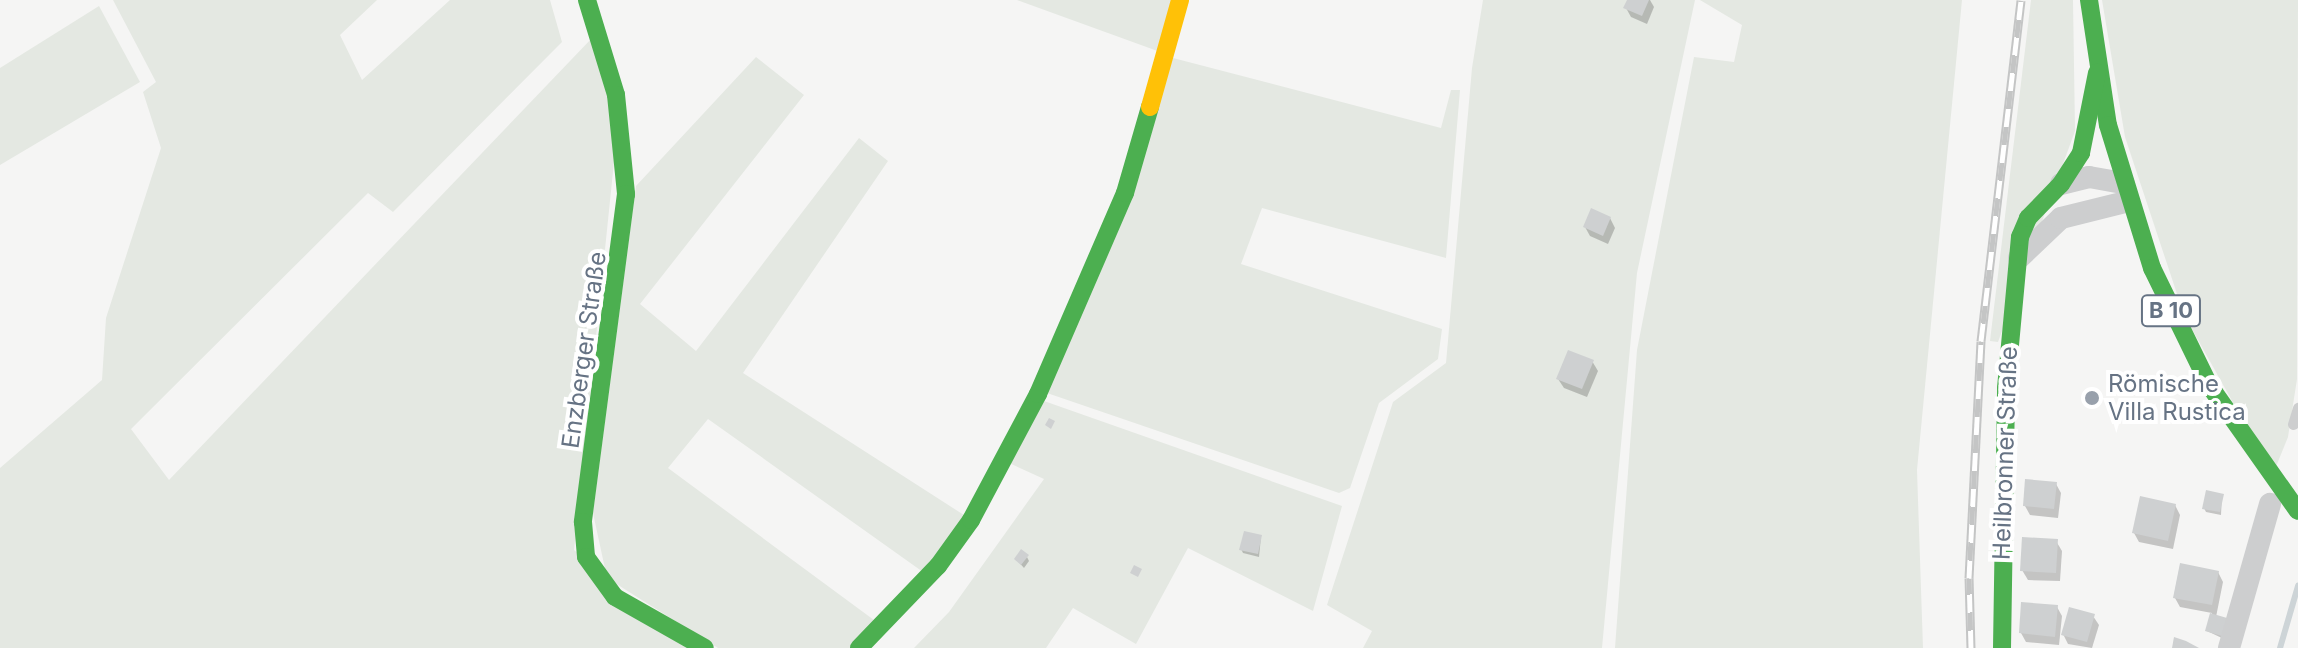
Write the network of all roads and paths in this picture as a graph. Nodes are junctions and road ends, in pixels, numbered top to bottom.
1 (587, 0) edge
2 (1180, 0) edge
3 (2089, 0) edge
4 (2098, 70) junction
5 (2061, 184) junction
6 (2126, 192) junction
7 (2019, 259) junction
8 (2298, 408) edge
9 (2293, 424) dead end
10 (2270, 504) dead end
11 (2298, 511) edge
12 (705, 648) edge
13 (859, 648) edge
14 (2002, 648) edge
15 (2229, 648) edge

1 - 12 street, Enzberger Straße
2 - 13 street
3 - 4 street, Heilbronner Straße / B 10
4 - 5 street, Heilbronner Straße
4 - 6 street, Heilbronner Straße / B 10
5 - 6 street
5 - 7 street, Heilbronner Straße
6 - 7 street
6 - 11 street, B 10
7 - 14 street, Heilbronner Straße
8 - 9 lane
10 - 15 street

